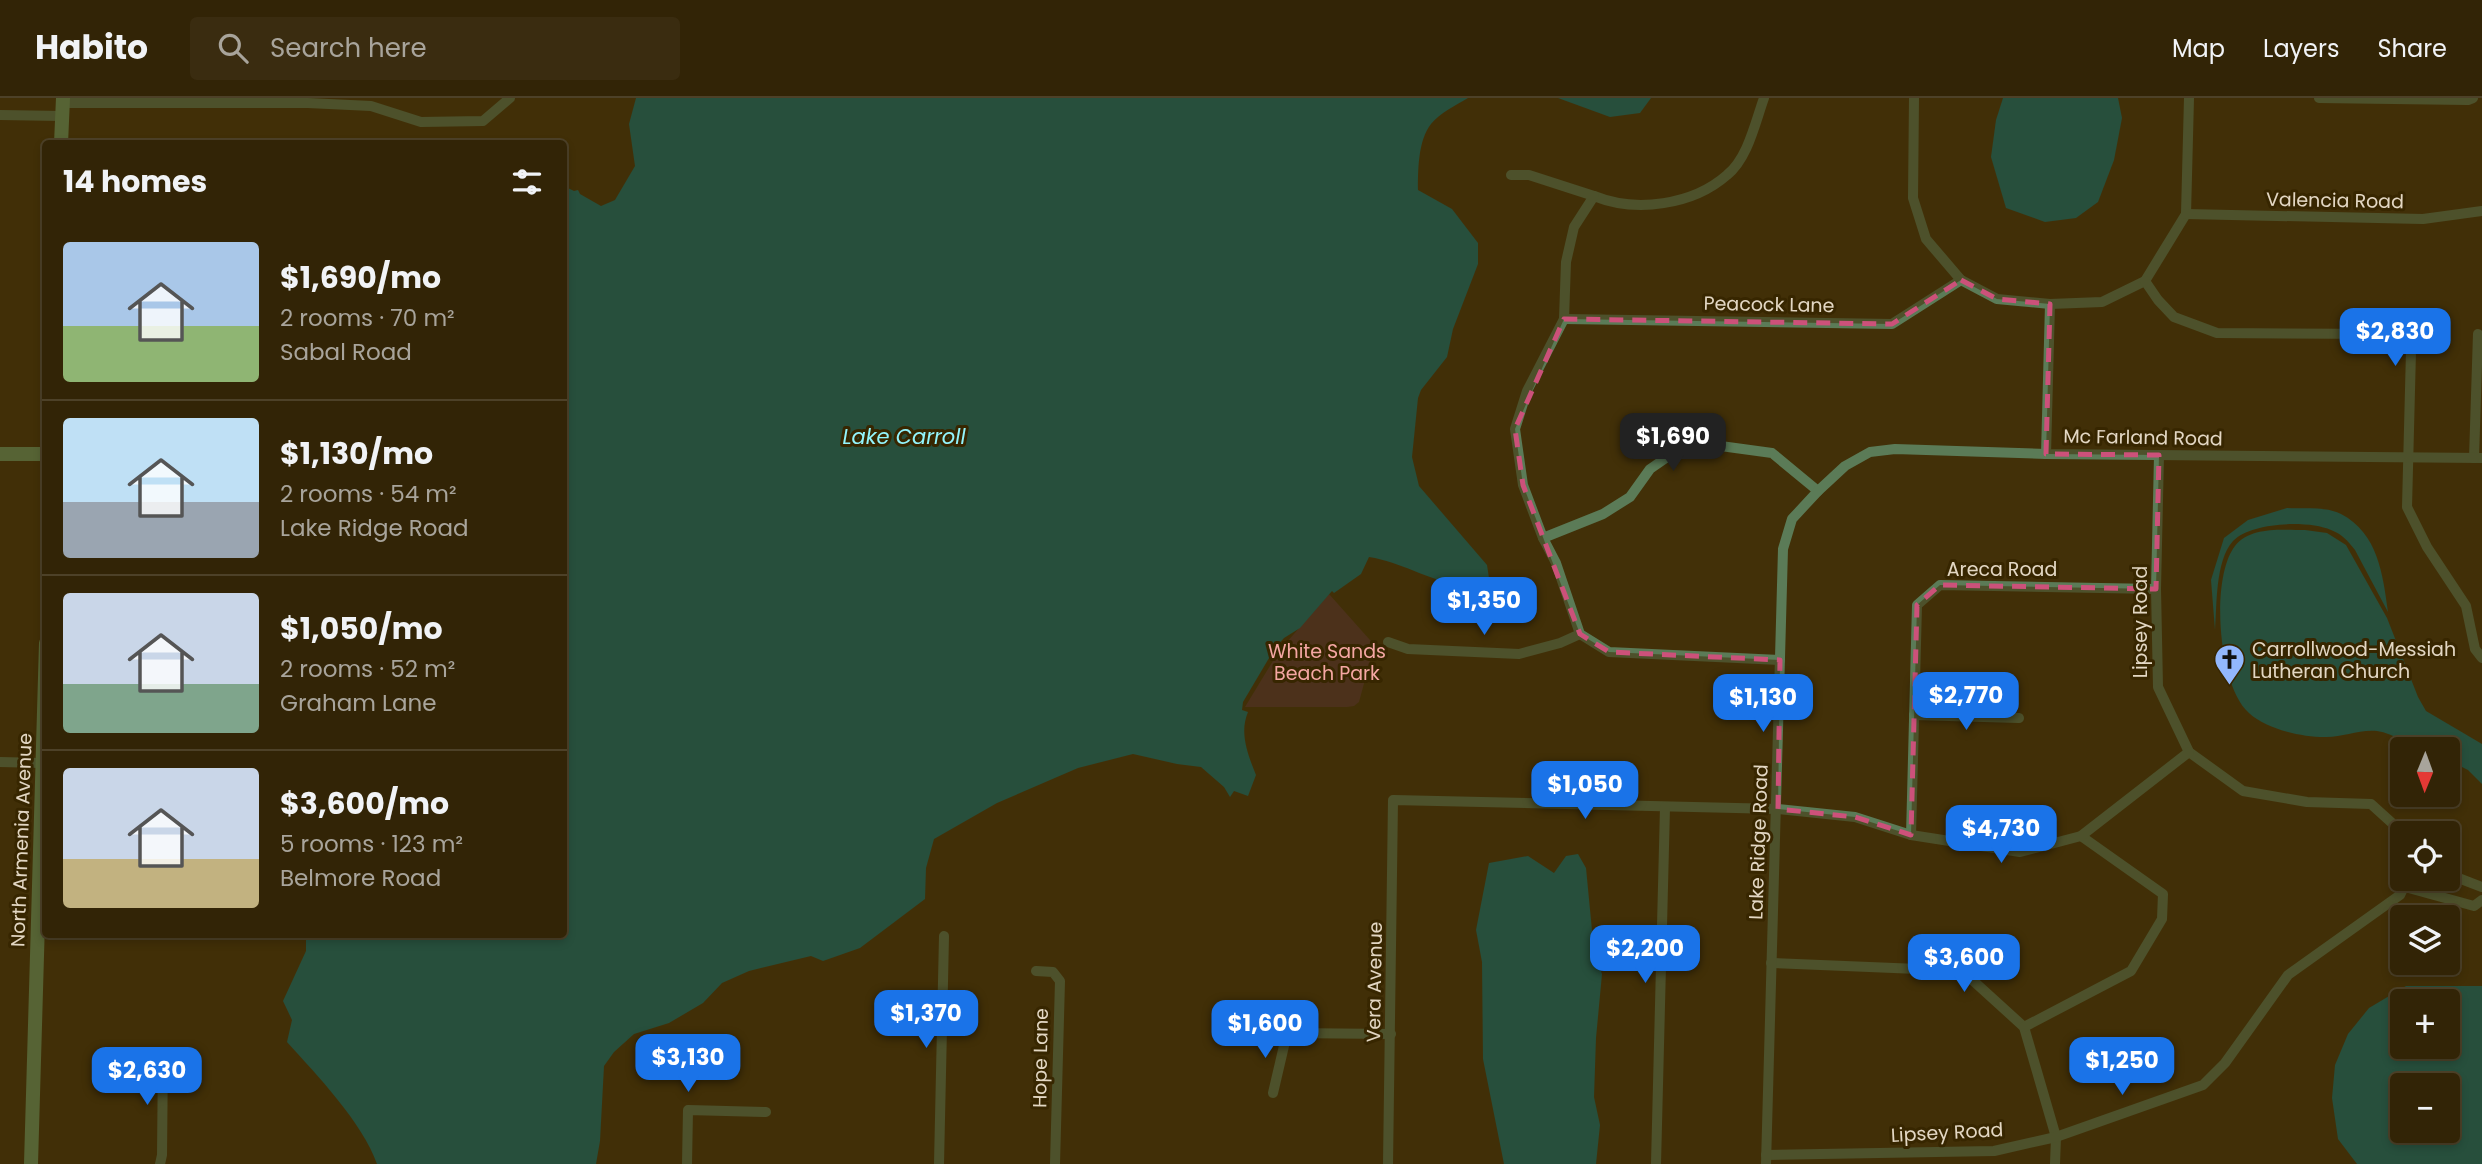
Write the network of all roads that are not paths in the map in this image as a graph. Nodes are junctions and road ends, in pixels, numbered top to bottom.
1 (510, 98) edge
2 (1764, 98) edge
3 (1914, 98) edge
4 (2189, 98) edge
5 (2319, 98) edge
6 (2473, 98) edge
7 (62, 106) edge
8 (0, 115) edge
9 (61, 140) edge
10 (1511, 175) dead end
11 (1594, 196) junction
12 (2482, 211) edge
13 (2186, 214) junction
14 (1961, 281) junction
15 (2145, 281) junction
16 (2050, 304) junction
17 (1564, 318) junction
18 (2478, 334) dead end
19 (0, 454) edge
20 (42, 454) edge
21 (2046, 454) junction
22 (2159, 455) junction
23 (2407, 457) junction
24 (2478, 458) edge
25 (1818, 491) junction
26 (1543, 538) junction
27 (2156, 589) junction
28 (1580, 634) junction
29 (1388, 642) dead end
30 (2482, 658) edge
31 (1780, 660) junction
32 (1914, 715) junction
33 (2019, 718) dead end
34 (2189, 752) junction
35 (42, 753) edge
36 (0, 762) edge
37 (42, 787) edge
38 (1665, 807) junction
39 (1778, 809) junction
40 (2390, 821) edge
41 (1911, 835) junction
42 (2081, 836) junction
43 (2460, 879) edge
44 (2482, 887) edge
45 (2402, 891) edge
46 (2430, 891) edge
47 (2482, 900) edge
48 (944, 936) dead end
49 (1771, 963) junction
50 (1036, 971) dead end
51 (2025, 1027) junction
52 (1391, 1034) junction
53 (163, 1054) dead end
54 (1273, 1093) dead end
55 (766, 1112) dead end
56 (2056, 1137) junction
57 (1766, 1159) edge
58 (31, 1164) edge
59 (160, 1164) edge
60 (687, 1164) edge
61 (939, 1164) edge
62 (1055, 1164) edge
63 (1388, 1164) edge
64 (1656, 1164) edge
65 (2055, 1164) edge

1 - 7 street
2 - 11 street
3 - 14 street
4 - 13 street
5 - 6 street
7 - 8 street
7 - 9 main road
10 - 11 street
11 - 17 street
12 - 13 street, Valencia Road
13 - 15 street
14 - 16 street
14 - 17 street, Peacock Lane
15 - 16 street
15 - 23 street
16 - 21 street
17 - 26 street
18 - 24 street
19 - 20 main road
21 - 22 street, Mc Farland Road
21 - 25 street, Mc Farland Road
22 - 23 street, Mc Farland Road
22 - 27 street, Lipsey Road
23 - 24 street, Mc Farland Road
23 - 30 street
25 - 26 street
25 - 31 street, Lake Ridge Road
26 - 28 street
27 - 32 street, Areca Road
27 - 34 street, Lipsey Road
28 - 29 street
28 - 31 street
31 - 39 street, Lake Ridge Road
32 - 33 street
32 - 41 street, Areca Road
34 - 40 street, Lipsey Road
34 - 42 street
35 - 36 street
37 - 58 main road, North Armenia Avenue
38 - 39 street
38 - 52 street, Vera Avenue
38 - 64 street
39 - 41 street
39 - 49 street, Lake Ridge Road
41 - 42 street
42 - 51 street
43 - 44 street
45 - 56 street, Lipsey Road
46 - 47 street
48 - 61 street
49 - 51 street
49 - 57 street, Lake Ridge Road
50 - 62 street, Hope Lane
51 - 56 street
52 - 54 street
52 - 63 street, Vera Avenue
53 - 59 street
55 - 60 street
56 - 57 street, Lipsey Road
56 - 65 street

